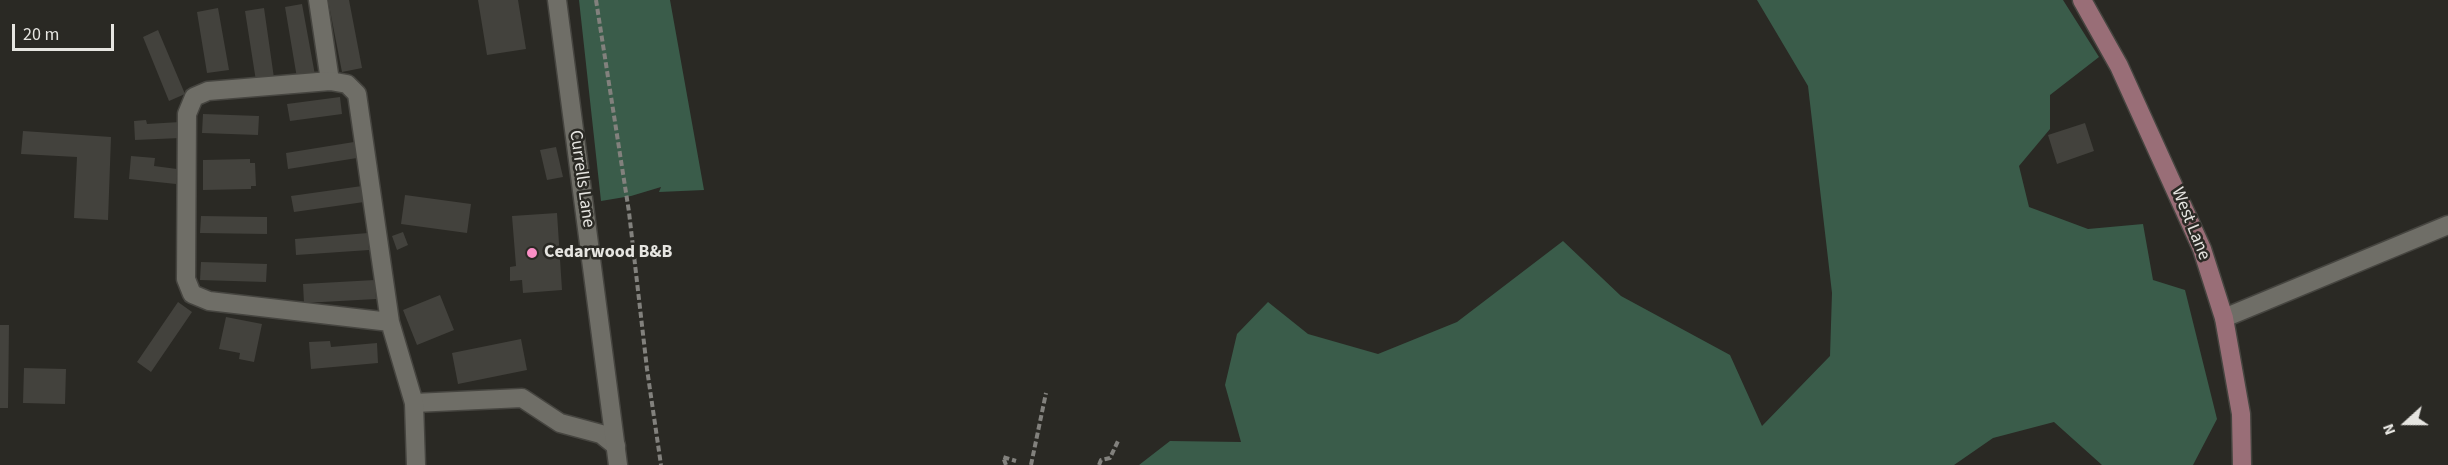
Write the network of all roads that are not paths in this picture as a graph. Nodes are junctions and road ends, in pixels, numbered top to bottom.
1 (318, 0) edge
2 (556, 0) edge
3 (2082, 0) edge
4 (330, 81) junction
5 (2448, 225) edge
6 (2224, 318) junction
7 (390, 322) junction
8 (414, 403) junction
9 (616, 446) junction
10 (416, 465) edge
11 (618, 465) edge
12 (2242, 465) edge

1 - 4 street
2 - 9 street, Currells Lane
3 - 6 street, West Lane
4 - 7 street
4 - 7 street
5 - 6 street
6 - 12 street, West Lane
7 - 8 street
8 - 9 street
8 - 10 street
9 - 11 street, Currells Lane

